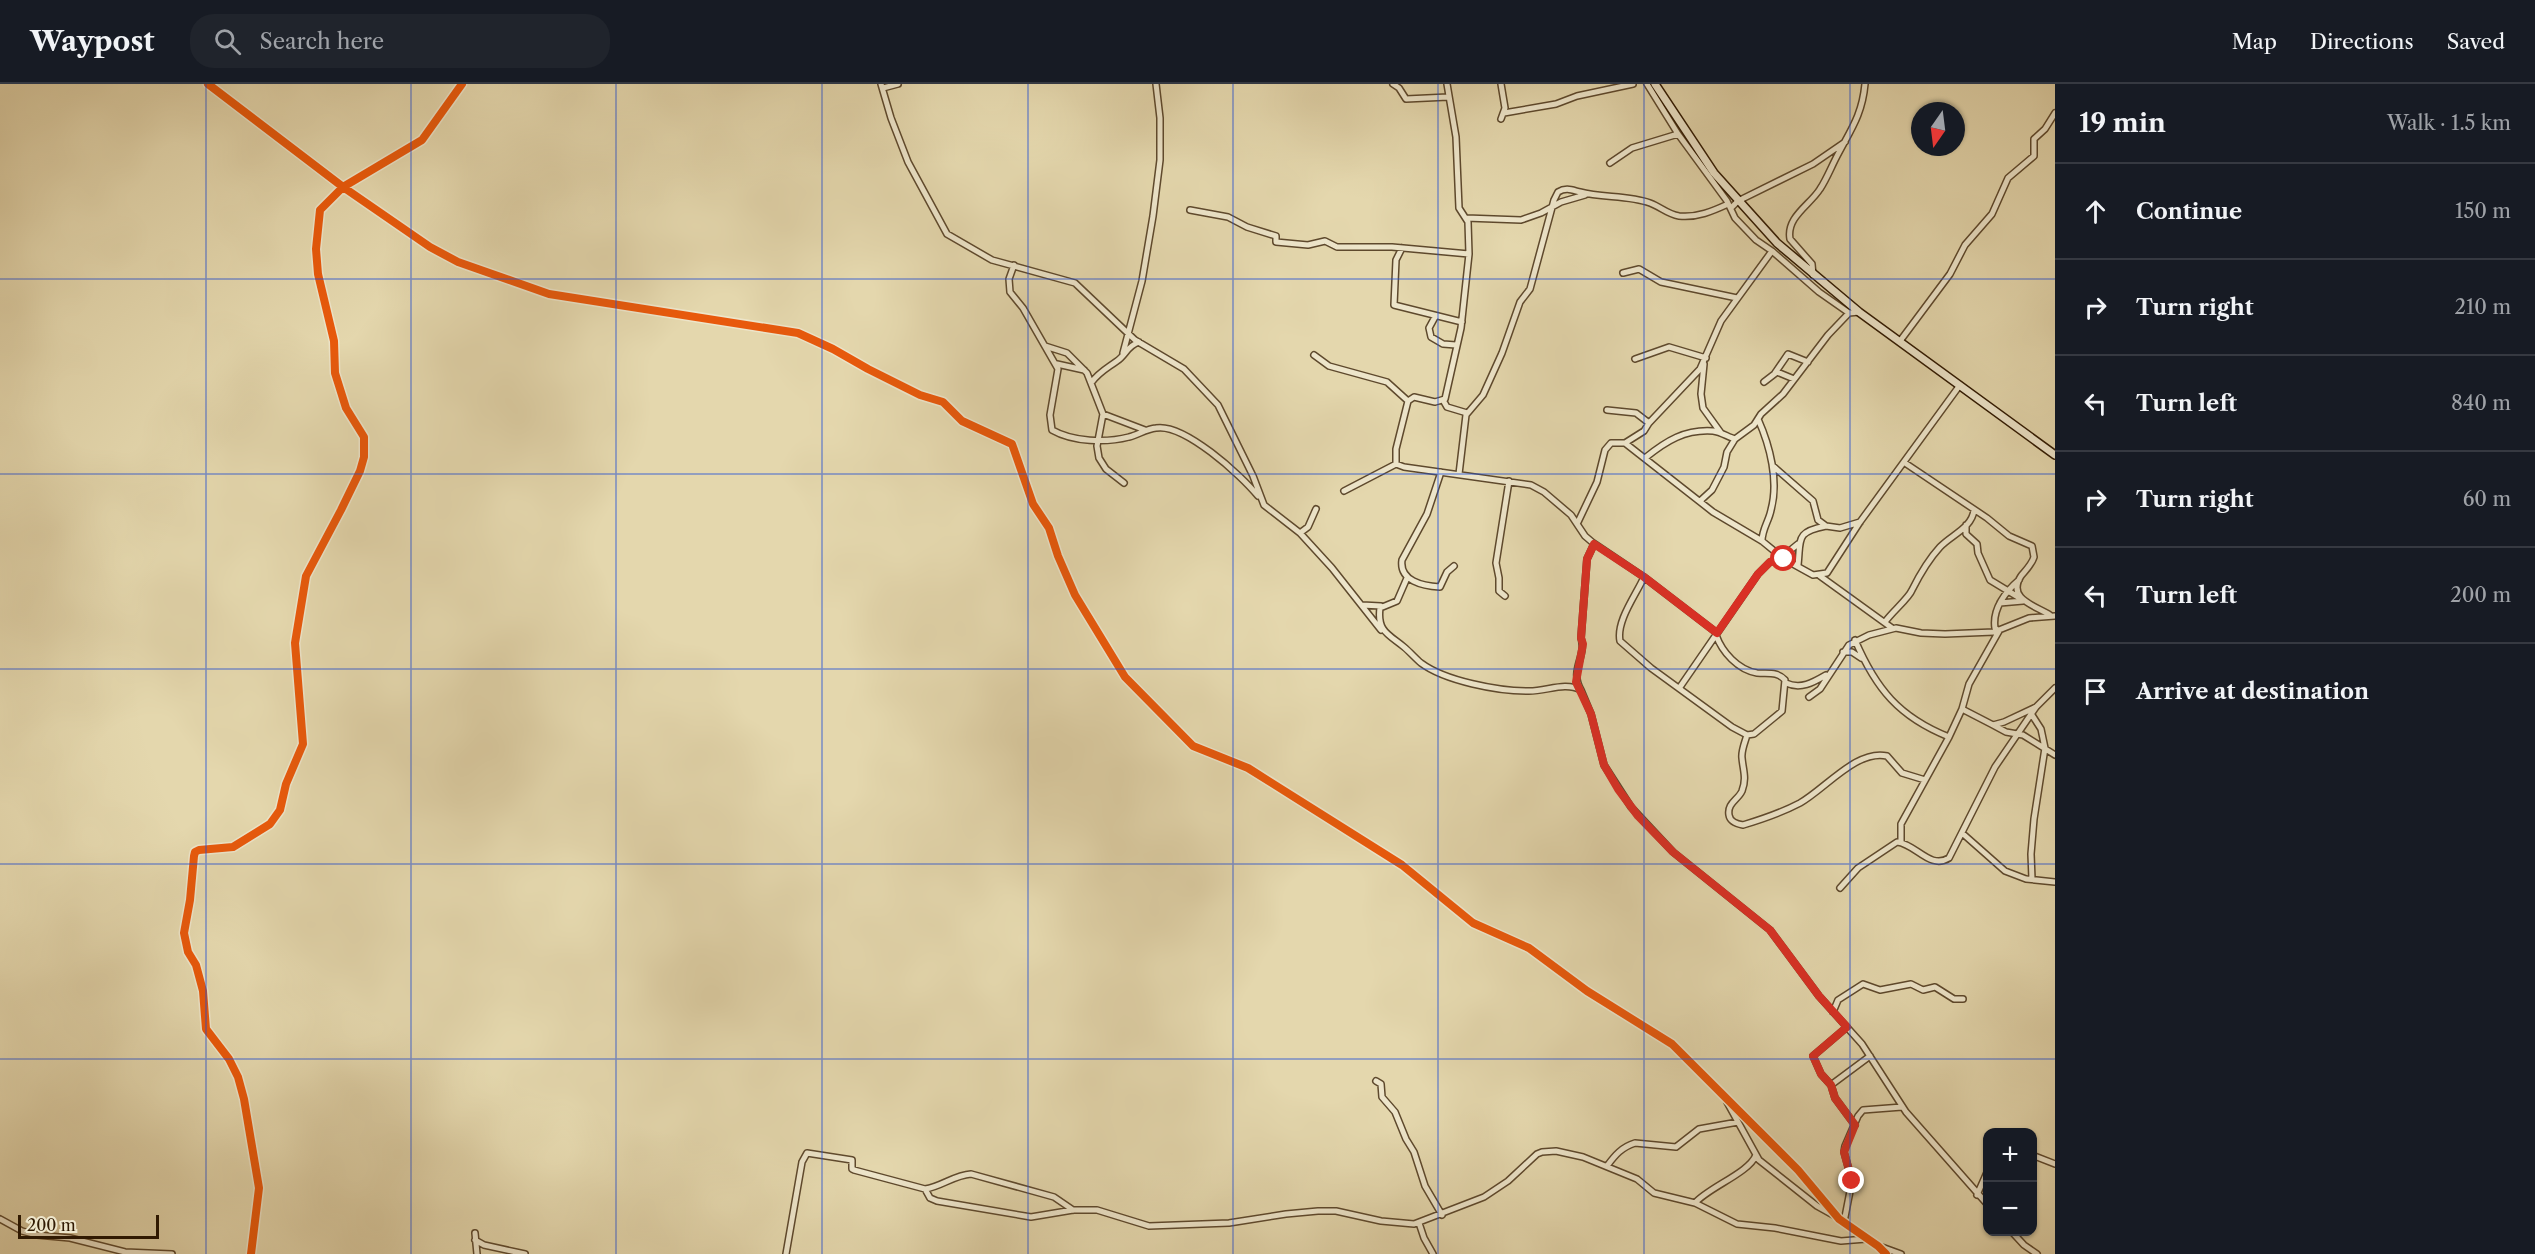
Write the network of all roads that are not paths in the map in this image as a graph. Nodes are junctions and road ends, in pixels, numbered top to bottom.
1 (208, 84) edge
2 (462, 84) edge
3 (898, 84) edge
4 (1156, 84) edge
5 (1393, 84) edge
6 (1447, 84) edge
7 (1501, 84) edge
8 (1633, 84) edge
9 (1647, 84) edge
10 (1655, 84) edge
11 (1866, 84) edge
12 (882, 86) edge
13 (1448, 97) junction
14 (1504, 113) junction
15 (2055, 113) edge
16 (1501, 119) dead end
17 (1678, 134) junction
18 (1846, 141) junction
19 (1610, 164) dead end
20 (343, 187) junction
21 (1590, 195) junction
22 (1738, 201) junction
23 (1552, 205) junction
24 (1730, 206) junction
25 (1190, 210) dead end
26 (1466, 218) junction
27 (1402, 248) junction
28 (1772, 251) junction
29 (1470, 254) junction
30 (1781, 259) junction
31 (1764, 261) junction
32 (1014, 265) junction
33 (1623, 273) dead end
34 (1813, 275) junction
35 (1737, 298) junction
36 (1859, 312) junction
37 (1849, 313) junction
38 (1435, 317) junction
39 (1462, 322) junction
40 (1128, 332) junction
41 (1900, 341) junction
42 (1139, 342) junction
43 (1456, 345) junction
44 (1045, 346) junction
45 (1123, 353) junction
46 (1314, 355) dead end
47 (1635, 359) dead end
48 (1705, 359) junction
49 (1808, 362) junction
50 (1057, 364) junction
51 (1085, 370) junction
52 (1775, 373) junction
53 (1794, 379) junction
54 (1764, 382) dead end
55 (1091, 383) junction
56 (1960, 386) junction
57 (1443, 400) junction
58 (1408, 401) junction
59 (1607, 410) dead end
60 (1467, 413) junction
61 (1102, 414) junction
62 (1758, 419) junction
63 (1649, 423) junction
64 (1147, 430) junction
65 (1721, 434) junction
66 (1098, 439) junction
67 (1735, 439) junction
68 (1624, 443) junction
69 (2055, 455) edge
70 (1645, 458) junction
71 (1905, 463) junction
72 (1396, 464) junction
73 (1773, 466) junction
74 (1441, 472) junction
75 (1459, 474) junction
76 (1509, 481) junction
77 (1124, 483) dead end
78 (1344, 491) dead end
79 (1260, 498) junction
80 (1700, 501) junction
81 (1316, 509) dead end
82 (1974, 510) junction
83 (1578, 522) junction
84 (1860, 522) junction
85 (1966, 525) junction
86 (1826, 526) junction
87 (1300, 533) junction
88 (1762, 541) junction
89 (1594, 544) junction
90 (1798, 544) junction
91 (1783, 558) junction
92 (1798, 565) junction
93 (1454, 566) dead end
94 (1820, 576) junction
95 (1644, 577) junction
96 (1407, 578) junction
97 (2019, 580) junction
98 (2008, 591) junction
99 (1505, 596) dead end
100 (2021, 599) junction
101 (2001, 603) junction
102 (1362, 604) junction
103 (1381, 606) junction
104 (2052, 616) edge
105 (1885, 622) junction
106 (1892, 628) junction
107 (1383, 631) junction
108 (1999, 631) junction
109 (1716, 634) junction
110 (1854, 640) junction
111 (1722, 649) junction
112 (1705, 650) junction
113 (1844, 652) junction
114 (1864, 660) junction
115 (1828, 674) junction
116 (1786, 683) junction
117 (1680, 687) junction
118 (2055, 688) edge
119 (1581, 690) junction
120 (1809, 697) dead end
121 (2036, 707) junction
122 (1962, 709) junction
123 (2032, 715) junction
124 (1993, 725) junction
125 (2018, 733) junction
126 (1746, 735) junction
127 (1949, 737) junction
128 (2044, 748) junction
129 (2055, 755) edge
130 (1925, 780) junction
131 (1962, 833) junction
132 (1901, 842) junction
133 (2032, 879) junction
134 (2055, 882) edge
135 (1840, 888) dead end
136 (1963, 999) dead end
137 (1833, 1012) junction
138 (1847, 1027) junction
139 (1870, 1056) junction
140 (1376, 1082) dead end
141 (1831, 1085) junction
142 (1725, 1097) junction
143 (1902, 1107) junction
144 (1738, 1122) junction
145 (1855, 1125) junction
146 (1756, 1155) junction
147 (2037, 1157) edge
148 (2055, 1164) edge
149 (1607, 1166) junction
150 (1983, 1181) edge
151 (925, 1189) junction
152 (1977, 1195) junction
153 (1983, 1200) edge
154 (1695, 1203) junction
155 (1073, 1210) junction
156 (1442, 1215) junction
157 (0, 1219) edge
158 (1841, 1220) junction
159 (1419, 1223) junction
160 (476, 1233) dead end
161 (2016, 1236) edge
162 (1866, 1239) junction
163 (476, 1240) junction
164 (2024, 1245) junction
165 (1878, 1246) junction
166 (172, 1254) edge
167 (251, 1254) edge
168 (477, 1254) edge
169 (525, 1254) edge
170 (786, 1254) edge
171 (1433, 1254) edge
172 (1886, 1254) edge
173 (1900, 1254) edge
174 (2027, 1254) edge
175 (2037, 1254) edge

1 - 20 street
2 - 20 street
3 - 12 street
4 - 40 street
5 - 13 street
6 - 13 street
7 - 14 street
8 - 14 street
9 - 17 street
10 - 22 main road
11 - 18 street
12 - 32 street
13 - 26 street
14 - 16 street
15 - 41 street
17 - 19 street
17 - 24 street
18 - 22 street
18 - 34 street
20 - 142 street
20 - 167 street
21 - 23 street
21 - 23 street
21 - 24 street
22 - 24 street
22 - 34 main road
23 - 26 street
23 - 60 street
24 - 28 street
25 - 27 street
26 - 29 street
27 - 29 street
27 - 38 street
28 - 30 street
28 - 31 street
29 - 39 street
30 - 31 street
30 - 37 street
31 - 35 street
32 - 40 street
32 - 44 street
33 - 35 street
34 - 36 main road
35 - 48 street
36 - 37 street
36 - 41 main road
37 - 49 street
38 - 39 street
38 - 43 street
39 - 43 street
40 - 42 street
40 - 45 street
41 - 56 main road
42 - 45 street
42 - 79 street
43 - 57 street
44 - 50 street
44 - 51 street
45 - 55 street
46 - 58 street
47 - 48 street
48 - 63 street
48 - 65 street
49 - 52 street
49 - 53 street
50 - 51 street
50 - 66 street
51 - 55 street
52 - 53 street
52 - 54 street
53 - 62 street
55 - 61 street
56 - 69 main road
56 - 71 street
57 - 58 street
57 - 60 street
58 - 72 street
59 - 63 street
60 - 75 street
61 - 64 street
61 - 66 street
62 - 67 street
62 - 73 street
63 - 68 street
64 - 66 street
64 - 79 street
65 - 67 street
65 - 70 street
66 - 77 street
67 - 80 street
68 - 70 street
68 - 83 street
70 - 80 street
71 - 82 street
71 - 84 street
72 - 74 street
72 - 78 street
73 - 86 street
73 - 88 street
74 - 75 street
74 - 96 street
75 - 76 street
76 - 83 street
76 - 99 street
79 - 87 street
80 - 88 street
81 - 87 street
82 - 85 street
82 - 97 street
83 - 89 street
84 - 86 street
84 - 94 street
85 - 98 street
85 - 105 street
86 - 90 street
87 - 102 street
88 - 91 street
89 - 95 street
89 - 119 street
90 - 91 street
90 - 92 street
91 - 92 street
91 - 109 street
92 - 94 street
93 - 96 street
94 - 105 street
95 - 109 street
95 - 117 street
96 - 103 street
97 - 98 street
97 - 100 street
98 - 100 street
98 - 101 street
100 - 101 street
100 - 104 street
101 - 108 street
102 - 103 street
102 - 107 street
103 - 107 street
104 - 108 street
105 - 106 street
106 - 108 street
106 - 110 street
107 - 119 street
108 - 122 street
109 - 111 street
109 - 112 street
110 - 113 street
110 - 114 street
111 - 112 street
111 - 116 street
112 - 117 street
113 - 114 street
113 - 115 street
114 - 127 street
115 - 116 street
115 - 120 street
116 - 126 street
117 - 126 street
118 - 121 street
119 - 137 street
121 - 123 street
121 - 124 street
122 - 124 street
122 - 127 street
123 - 125 street
123 - 128 street
124 - 125 street
125 - 128 street
125 - 131 street
126 - 130 street
127 - 130 street
128 - 129 street
128 - 133 street
130 - 132 street
131 - 132 street
131 - 133 street
132 - 135 street
133 - 134 street
136 - 137 street
137 - 138 street
138 - 139 street
138 - 141 street
139 - 141 street
139 - 143 street
140 - 156 street
141 - 145 street
142 - 144 street
142 - 158 street
143 - 145 street
143 - 152 street
144 - 146 street
144 - 149 street
145 - 158 street
146 - 154 street
146 - 158 street
147 - 148 street
149 - 154 street
149 - 156 street
150 - 152 street
151 - 155 street
151 - 155 street
151 - 170 street
152 - 153 street
154 - 162 street
155 - 159 street
156 - 159 street
157 - 166 street
158 - 162 street
159 - 171 street
160 - 163 street
161 - 164 street
162 - 165 street
163 - 168 street
163 - 169 street
164 - 174 street
164 - 175 street
165 - 172 street
165 - 173 street

